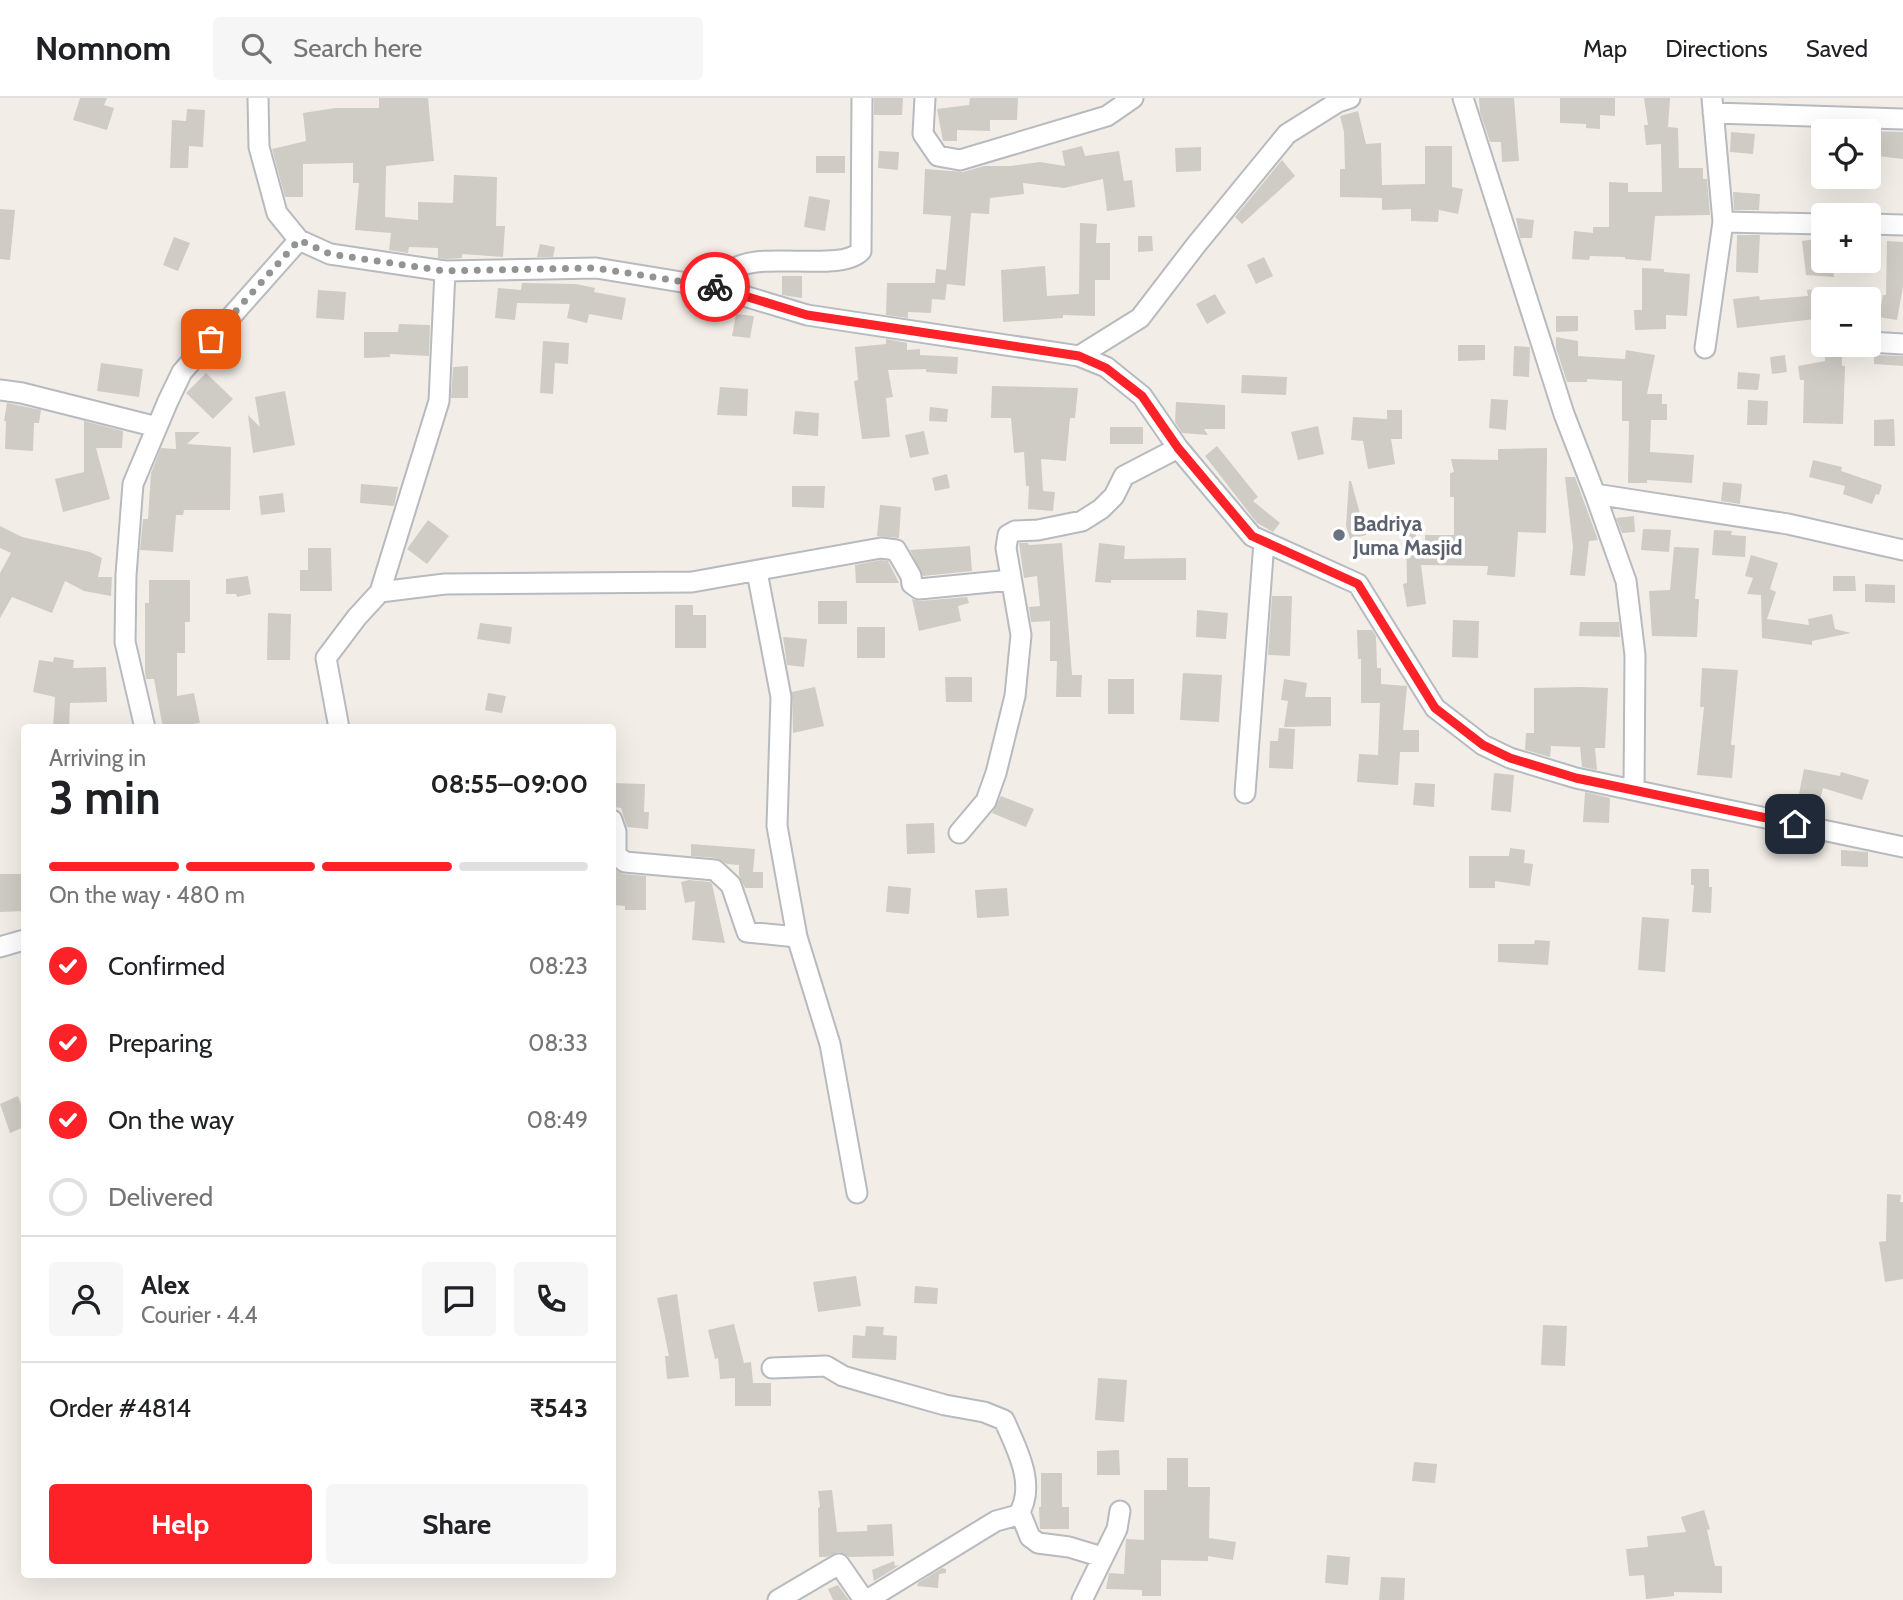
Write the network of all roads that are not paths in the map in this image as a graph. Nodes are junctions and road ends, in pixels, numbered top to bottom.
1 (258, 98) edge
2 (862, 98) edge
3 (925, 98) edge
4 (1133, 98) edge
5 (1463, 98) edge
6 (1339, 99) edge
7 (1712, 106) edge
8 (1903, 119) edge
9 (1723, 222) junction
10 (1811, 224) edge
11 (1881, 224) edge
12 (1903, 225) edge
13 (299, 240) junction
14 (445, 271) junction
15 (718, 288) junction
16 (1881, 343) edge
17 (1903, 344) edge
18 (1704, 348) dead end
19 (1079, 356) junction
20 (0, 390) edge
21 (157, 427) junction
22 (1178, 448) junction
23 (1595, 494) junction
24 (1264, 542) junction
25 (1903, 550) edge
26 (757, 572) junction
27 (1011, 580) junction
28 (380, 592) junction
29 (144, 724) edge
30 (338, 724) edge
31 (1634, 790) junction
32 (1245, 793) dead end
33 (616, 832) edge
34 (959, 833) dead end
35 (1903, 847) edge
36 (616, 855) edge
37 (616, 855) edge
38 (797, 937) junction
39 (21, 941) edge
40 (0, 947) edge
41 (857, 1193) dead end
42 (772, 1367) dead end
43 (1121, 1511) dead end
44 (1020, 1512) junction
45 (1101, 1557) junction
46 (778, 1600) edge
47 (865, 1600) edge
48 (1082, 1600) edge

1 - 13 street
2 - 15 street
3 - 4 street
5 - 23 street
6 - 19 street
7 - 8 street
7 - 9 street
9 - 10 street
9 - 18 street
11 - 12 street
13 - 14 street
13 - 21 street
14 - 15 street
14 - 28 street
15 - 19 street
16 - 17 street
19 - 22 street
20 - 21 street
21 - 29 street
22 - 24 street
22 - 27 street
23 - 25 street
23 - 31 street
24 - 31 street
24 - 32 street
26 - 27 street
26 - 28 street
26 - 38 street
27 - 34 street
28 - 30 street
31 - 35 street
33 - 37 street
36 - 38 street
38 - 41 street
39 - 40 street
42 - 44 street
43 - 45 street
44 - 45 street
44 - 47 street
45 - 48 street
46 - 47 street

